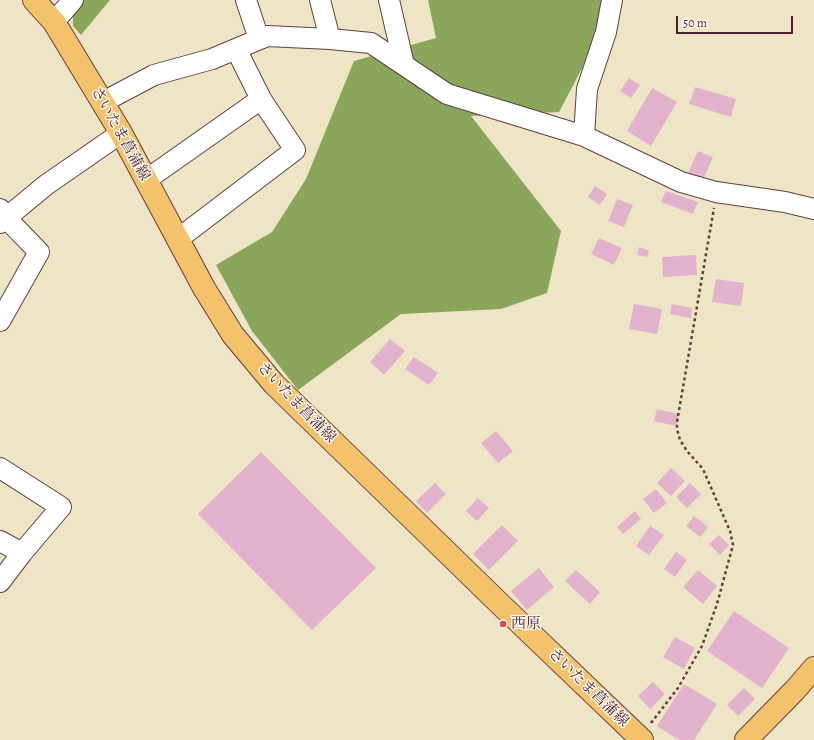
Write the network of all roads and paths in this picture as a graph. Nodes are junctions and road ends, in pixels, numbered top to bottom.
1 (34, 0) edge
2 (73, 0) edge
3 (246, 0) edge
4 (320, 0) edge
5 (389, 0) edge
6 (612, 0) edge
7 (54, 22) junction
8 (259, 39) junction
9 (330, 39) junction
10 (236, 49) junction
11 (404, 65) junction
12 (262, 99) junction
13 (102, 102) junction
14 (121, 133) junction
15 (584, 136) junction
16 (146, 180) junction
17 (716, 192) junction
18 (814, 209) edge
19 (2, 217) edge
20 (178, 239) junction
21 (0, 321) edge
22 (0, 468) edge
23 (0, 541) edge
24 (22, 553) junction
25 (0, 582) edge
26 (814, 668) edge
27 (641, 739) edge
28 (746, 740) edge

1 - 7 main road, さいたま菖蒲線
2 - 7 street
3 - 8 street
4 - 9 street
5 - 11 street
6 - 15 street
7 - 13 main road, さいたま菖蒲線
8 - 9 street
8 - 10 street
9 - 11 street
10 - 12 street
10 - 13 street
11 - 15 street
12 - 16 street
12 - 20 street
13 - 14 main road, さいたま菖蒲線
14 - 16 main road, さいたま菖蒲線
14 - 19 street
15 - 17 street
16 - 20 main road, さいたま菖蒲線
17 - 18 street
17 - 27 path
19 - 21 street
20 - 27 main road, さいたま菖蒲線
22 - 24 street
23 - 24 street
24 - 25 street
26 - 28 main road

